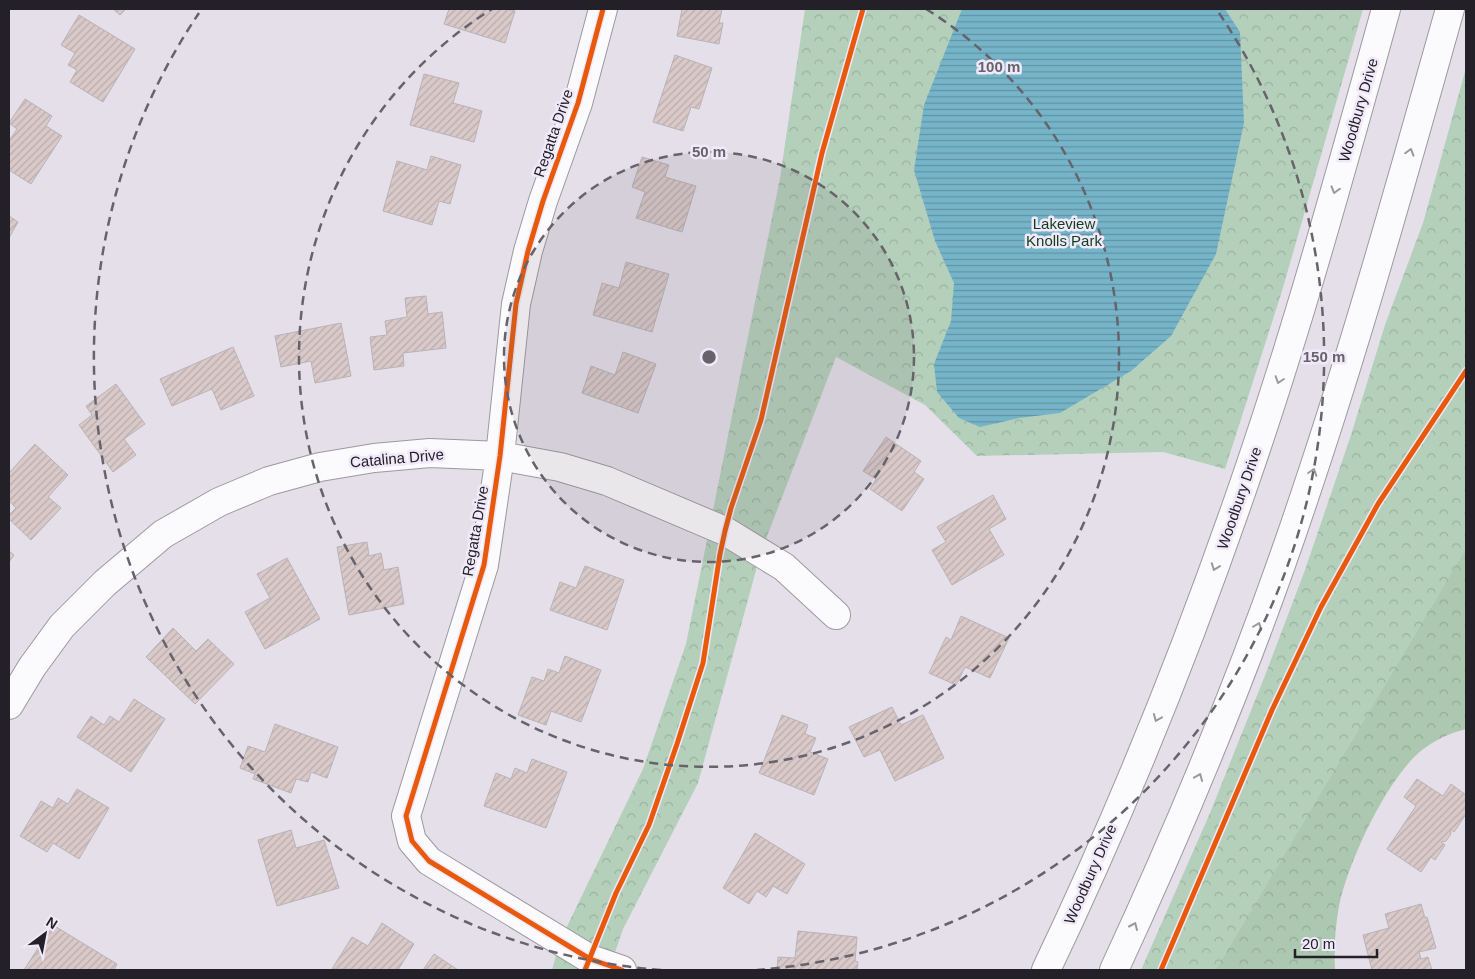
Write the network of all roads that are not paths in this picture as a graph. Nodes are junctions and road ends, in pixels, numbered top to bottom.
1 (602, 9) edge
2 (1386, 9) edge
3 (1450, 9) edge
4 (500, 456) junction
5 (836, 615) dead end
6 (9, 705) edge
7 (622, 970) edge
8 (1046, 970) edge
9 (1114, 970) edge

1 - 4 street, Regatta Drive
2 -> 8 street, Woodbury Drive
9 -> 3 street
4 - 5 street, Catalina Drive
4 - 6 street, Catalina Drive
4 - 7 street, Regatta Drive

